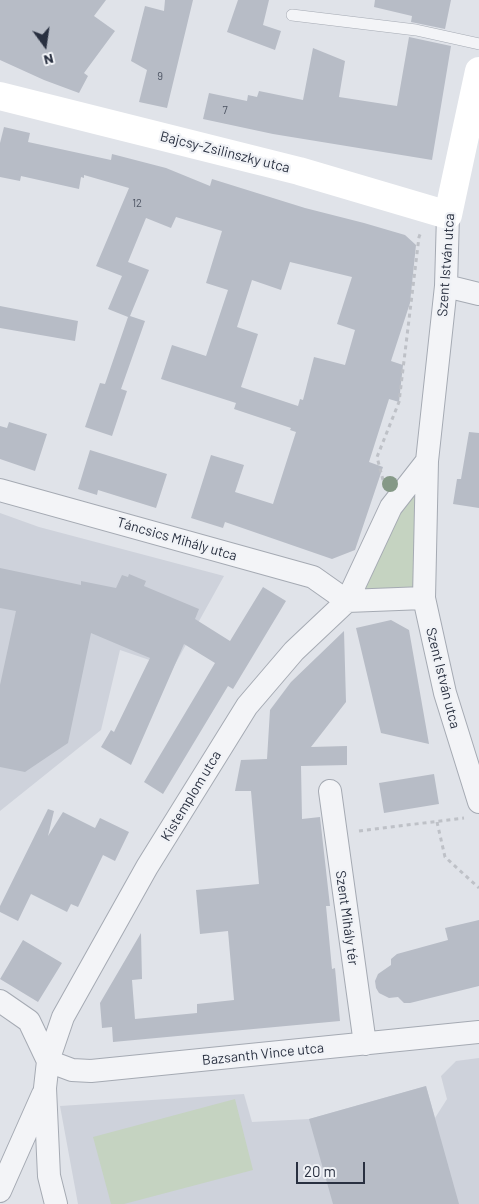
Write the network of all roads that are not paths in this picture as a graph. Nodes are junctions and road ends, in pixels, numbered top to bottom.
1 (292, 16) dead end
2 (479, 44) edge
3 (479, 71) edge
4 (0, 96) edge
5 (439, 213) junction
6 (446, 286) junction
7 (479, 294) edge
8 (427, 461) junction
9 (0, 490) edge
10 (424, 598) junction
11 (348, 601) junction
12 (330, 791) dead end
13 (475, 809) edge
14 (0, 1000) edge
15 (479, 1032) edge
16 (365, 1044) junction
17 (48, 1061) junction
18 (45, 1088) junction
19 (0, 1191) edge
20 (56, 1204) edge

1 - 2 lane
3 - 5 main road, Szent István utca
4 - 5 main road, Bajcsy-Zsilinszky utca
5 - 6 street, Szent István utca
6 - 7 street
6 - 8 street, Szent István utca
8 - 10 street, Szent István utca
8 - 11 street
9 - 11 street, Táncsics Mihály utca
10 - 11 street
10 - 13 street, Szent István utca
11 - 17 street, Kistemplom utca
12 - 16 street, Szent Mihály tér
14 - 17 street
15 - 16 street, Bazsanth Vince utca
16 - 17 street, Bazsanth Vince utca
17 - 18 street, Kistemplom utca
18 - 19 street
18 - 20 street

